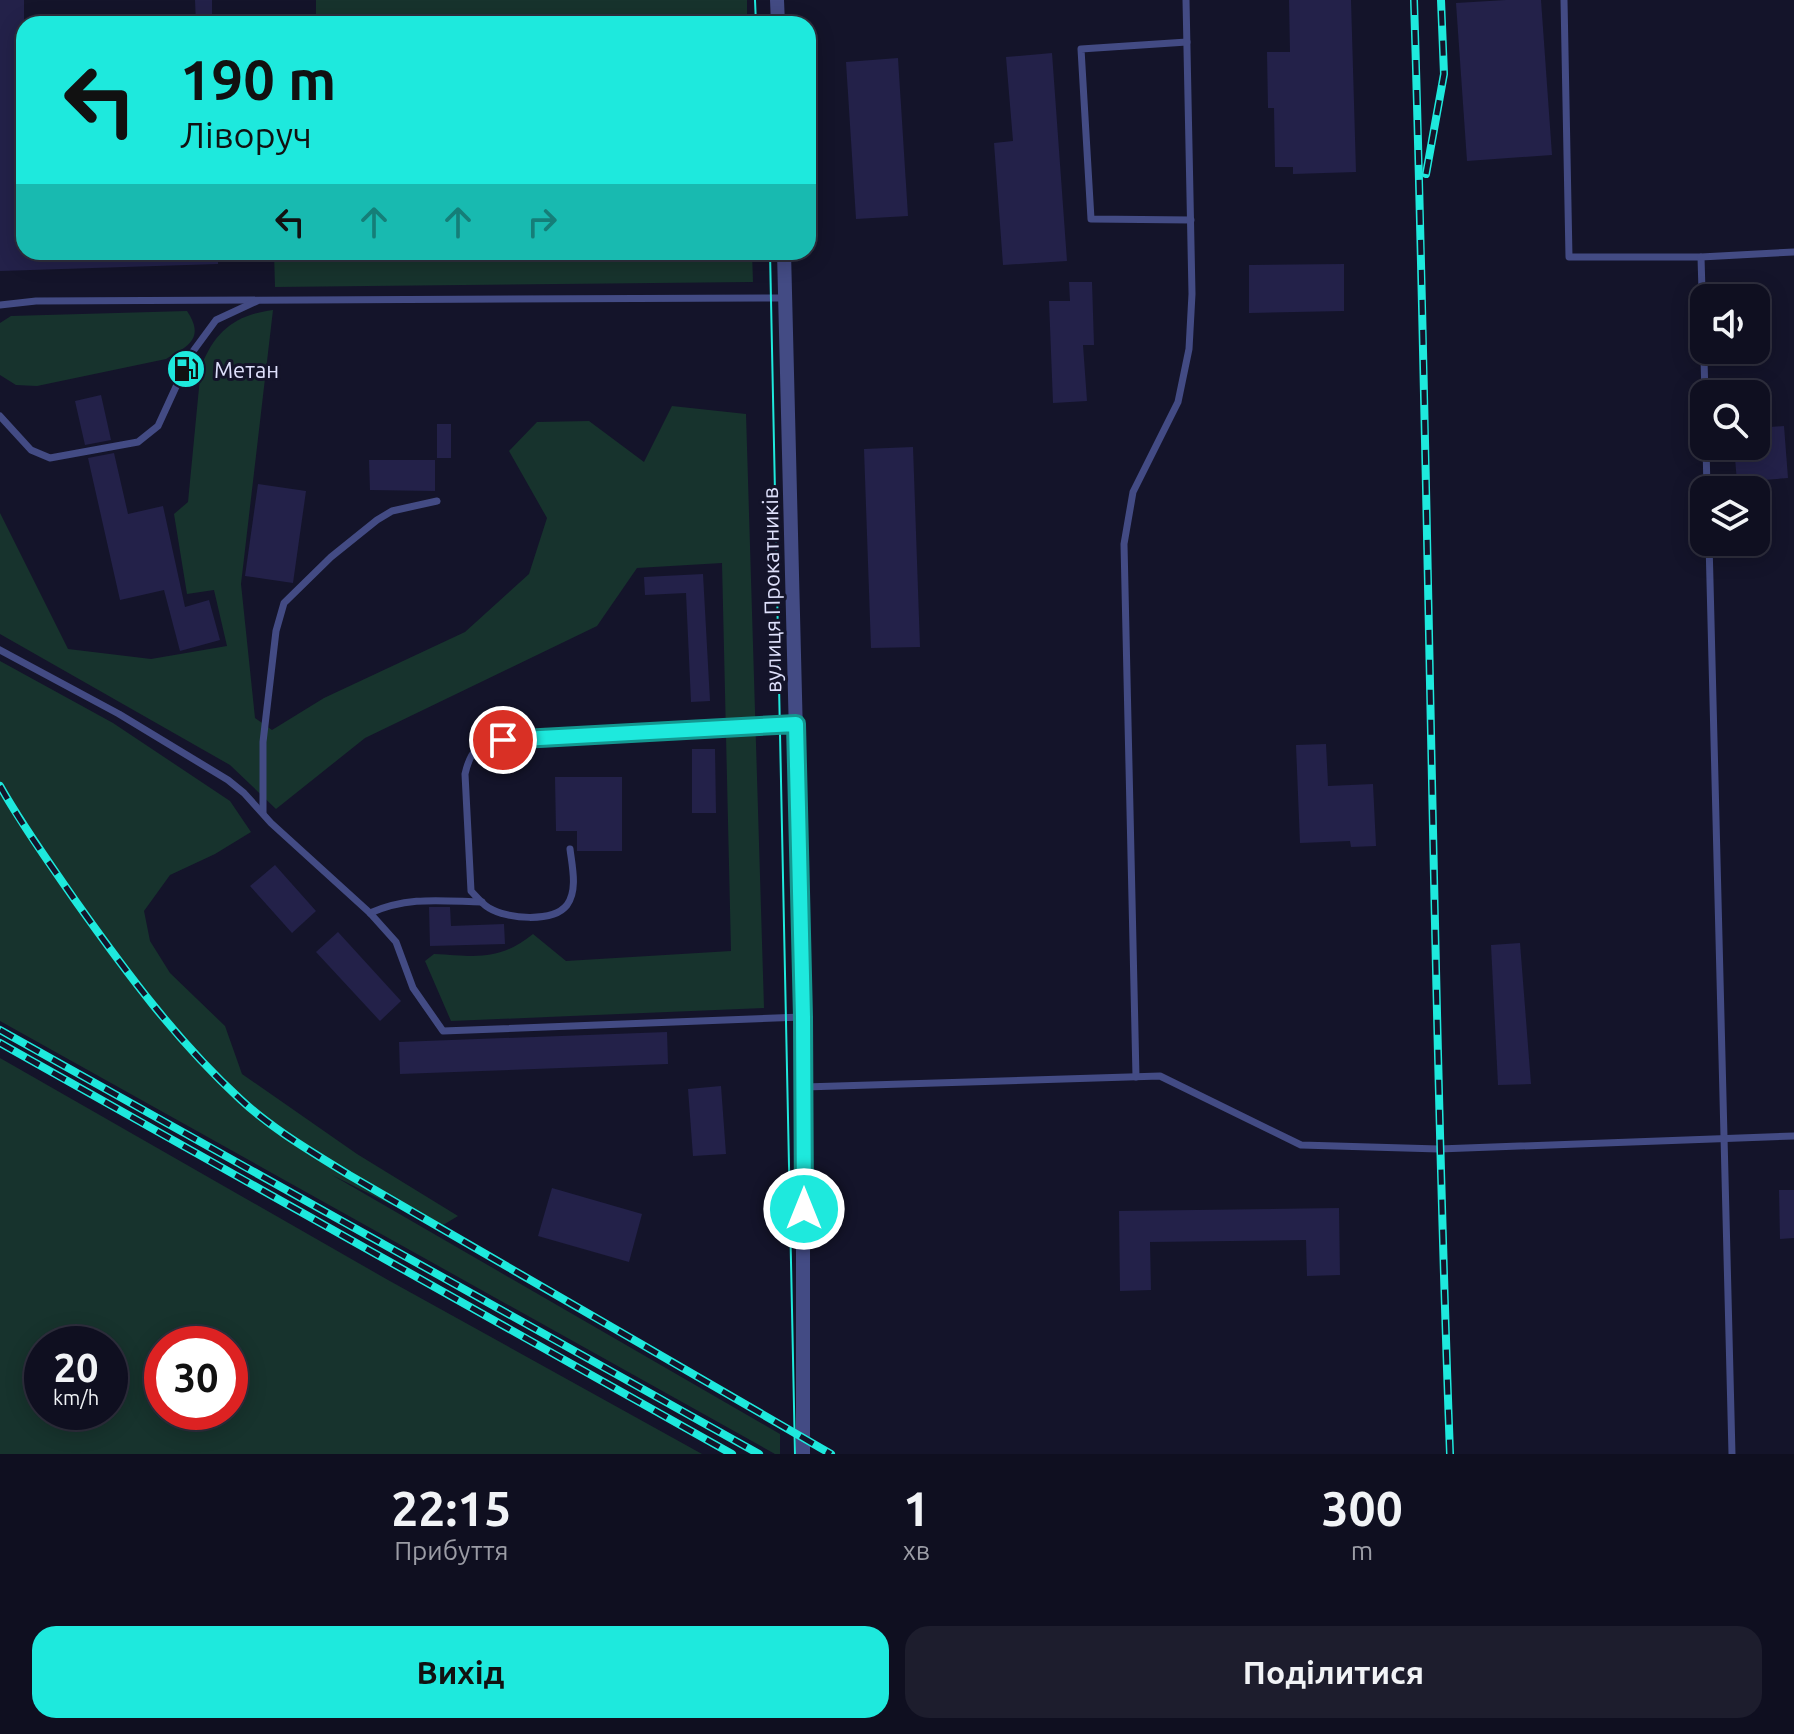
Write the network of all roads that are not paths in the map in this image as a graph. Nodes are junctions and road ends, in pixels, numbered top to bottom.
1 (1186, 0) edge
2 (1564, 0) edge
3 (1187, 42) junction
4 (1191, 220) junction
5 (1794, 252) edge
6 (1701, 257) junction
7 (784, 260) edge
8 (785, 298) junction
9 (259, 300) junction
10 (0, 305) edge
11 (1705, 380) edge
12 (0, 416) edge
13 (437, 501) dead end
14 (1709, 556) edge
15 (0, 650) edge
16 (796, 724) junction
17 (263, 813) junction
18 (570, 849) dead end
19 (482, 902) junction
20 (370, 913) junction
21 (803, 1017) junction
22 (1136, 1077) junction
23 (804, 1087) junction
24 (1794, 1136) edge
25 (1723, 1139) junction
26 (803, 1454) edge
27 (1732, 1454) edge

1 - 3 lane
2 - 6 lane
3 - 4 lane
3 - 4 lane
4 - 22 lane
5 - 6 lane
6 - 11 lane
7 - 8 street, вулиця Прокатників
8 - 9 lane
8 - 16 street, вулиця Прокатників
9 - 10 lane
9 - 12 lane
13 - 17 lane
14 - 25 lane
15 - 17 lane
16 - 19 lane
16 - 21 street, вулиця Прокатників
17 - 20 lane
18 - 19 lane
19 - 20 lane
20 - 21 lane
21 - 23 street, вулиця Прокатників
22 - 23 lane
22 - 25 lane
23 - 26 street, вулиця Прокатників
24 - 25 lane
25 - 27 lane

